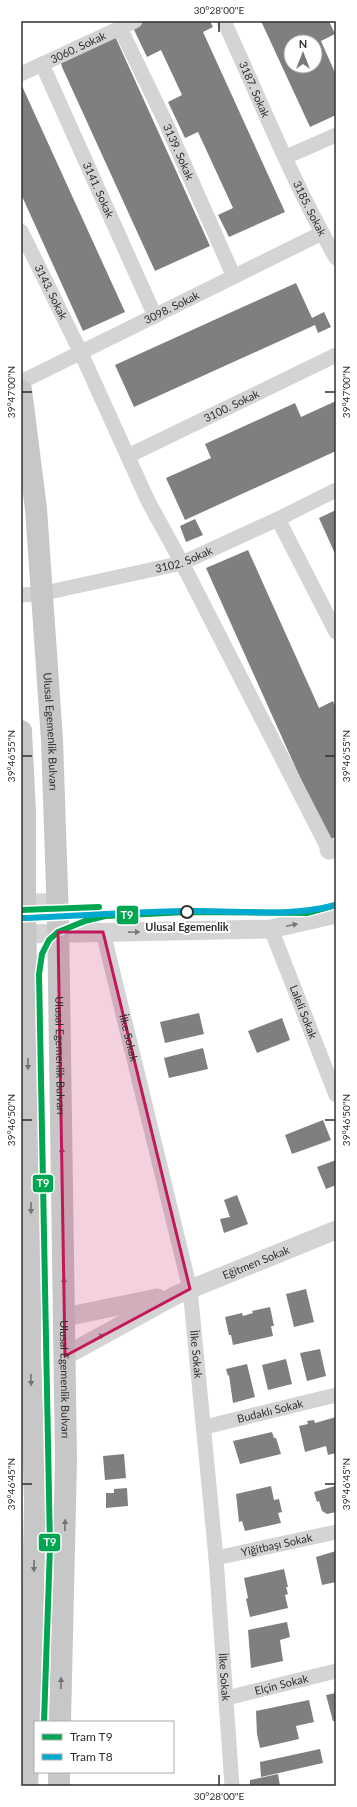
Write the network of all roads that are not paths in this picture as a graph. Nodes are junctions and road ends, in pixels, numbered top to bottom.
1 (135, 21) edge
2 (224, 21) edge
3 (120, 28) junction
4 (42, 64) junction
5 (21, 74) edge
6 (336, 135) edge
7 (286, 157) junction
8 (21, 231) edge
9 (322, 233) junction
10 (336, 258) edge
11 (234, 277) junction
12 (155, 316) junction
13 (81, 353) junction
14 (336, 355) edge
15 (21, 382) edge
16 (21, 390) edge
17 (128, 456) junction
18 (336, 490) edge
19 (278, 519) junction
20 (182, 563) junction
21 (31, 594) edge
22 (336, 632) edge
23 (21, 731) edge
24 (333, 849) edge
25 (57, 900) junction
26 (24, 902) edge
27 (336, 914) edge
28 (271, 929) junction
29 (58, 932) junction
30 (103, 932) junction
31 (23, 934) edge
32 (336, 1095) edge
33 (336, 1230) edge
34 (183, 1292) junction
35 (65, 1317) junction
36 (25, 1353) edge
37 (65, 1356) junction
38 (336, 1395) edge
39 (205, 1427) junction
40 (28, 1500) edge
41 (336, 1532) edge
42 (216, 1558) junction
43 (336, 1671) edge
44 (227, 1698) junction
45 (26, 1699) edge
46 (60, 1721) edge
47 (59, 1773) edge
48 (27, 1786) edge
49 (59, 1786) edge
50 (232, 1786) edge

1 - 3 street, 3060. Sokak
2 - 7 street, 3187. Sokak
3 - 4 street, 3060. Sokak
3 - 11 street, 3139. Sokak
4 - 5 street, 3060. Sokak
4 - 12 street, 3141. Sokak
6 - 7 street
7 - 9 street, 3185. Sokak
8 - 13 street, 3143. Sokak
9 - 10 street, 3185. Sokak
9 - 11 street, 3098. Sokak
11 - 12 street, 3098. Sokak
12 - 13 street, 3098. Sokak
13 - 15 street, 3098. Sokak
13 - 17 street, 3143. Sokak
14 - 17 street, 3100. Sokak
16 - 21 main road, Ulusal Egemenlik Bulvarı
17 - 20 street, 3143. Sokak
18 - 19 street, 3102. Sokak
19 - 20 street, 3102. Sokak
19 - 22 street
20 - 21 street, 3102. Sokak
20 - 24 street, 3143. Sokak
21 - 25 main road, Ulusal Egemenlik Bulvarı
23 - 26 main road
25 - 26 street
25 - 29 main road, Ulusal Egemenlik Bulvarı
26 - 31 main road
28 -> 27 street
30 -> 28 street
28 - 32 street, Laleli Sokak
29 - 30 street
29 - 31 street
35 -> 29 main road, Ulusal Egemenlik Bulvarı
30 - 34 street, İlke Sokak
31 -> 36 main road
33 - 34 street, Eğitmen Sokak
34 - 35 street, Eğitmen Sokak
37 -> 34 street, Eğitmen Sokak
34 - 39 street, İlke Sokak
35 - 37 main road, Ulusal Egemenlik Bulvarı
36 -> 40 main road
46 -> 37 main road, Ulusal Egemenlik Bulvarı
38 - 39 street, Budaklı Sokak
39 - 42 street, İlke Sokak
40 -> 45 main road
41 - 42 street, Yiğitbaşı Sokak
42 - 44 street, İlke Sokak
43 - 44 street, Elçin Sokak
44 - 50 street, İlke Sokak
45 - 48 main road
47 - 49 main road

